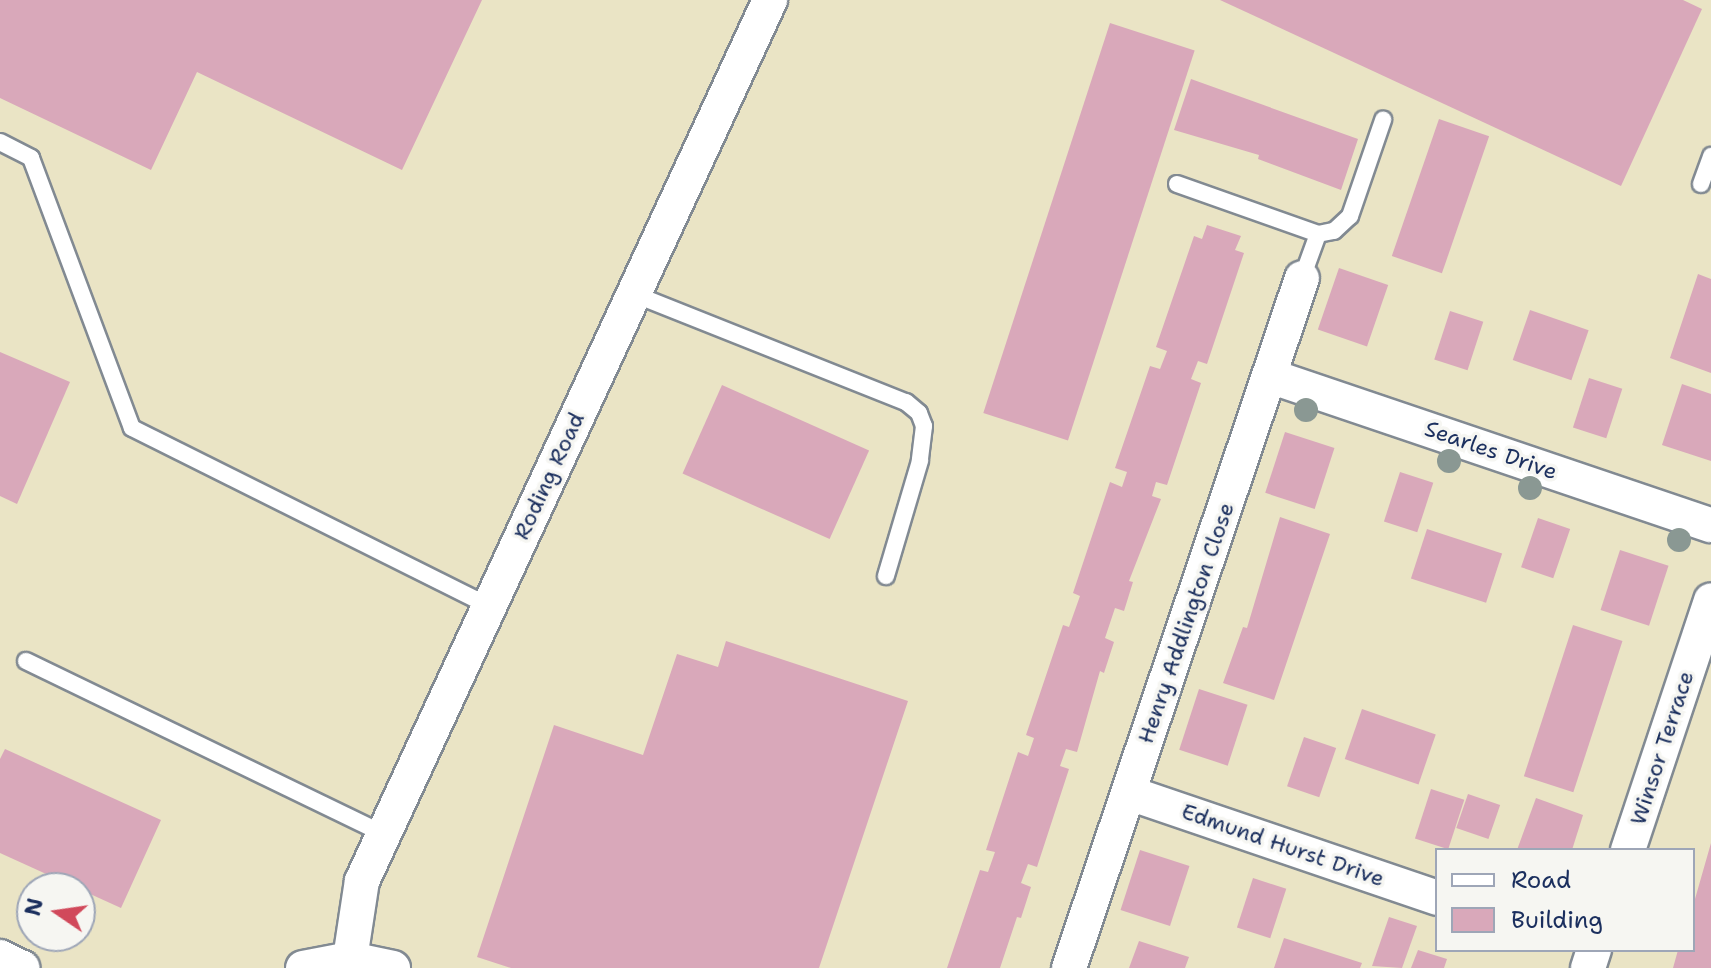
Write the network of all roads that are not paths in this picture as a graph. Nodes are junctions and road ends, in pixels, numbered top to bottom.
1 (770, 0) edge
2 (1383, 120) dead end
3 (0, 142) edge
4 (1711, 156) edge
5 (1177, 184) dead end
6 (1701, 184) dead end
7 (1318, 234) junction
8 (1302, 278) joint
9 (634, 294) junction
10 (1270, 376) junction
11 (1711, 525) edge
12 (886, 576) dead end
13 (1711, 600) edge
14 (489, 606) junction
15 (26, 661) dead end
16 (1129, 793) junction
17 (384, 834) junction
18 (1629, 848) edge
19 (1435, 897) edge
20 (0, 957) edge
21 (350, 959) junction
22 (23, 968) edge
23 (303, 968) edge
24 (393, 968) edge
25 (1069, 968) edge

1 - 9 street, Roding Road
2 - 7 lane
3 - 14 lane
4 - 6 lane
5 - 7 lane
7 - 8 lane
8 - 10 street, Henry Addlington Close
9 - 12 lane
9 - 14 street, Roding Road
10 - 11 street, Searles Drive
10 - 16 street, Henry Addlington Close
13 - 18 street, Winsor Terrace
14 - 17 street, Roding Road
15 - 17 lane
16 - 19 street, Edmund Hurst Drive
16 - 25 street, Henry Addlington Close
17 - 21 street, Roding Road
20 - 22 street
21 - 23 street
21 - 24 street

